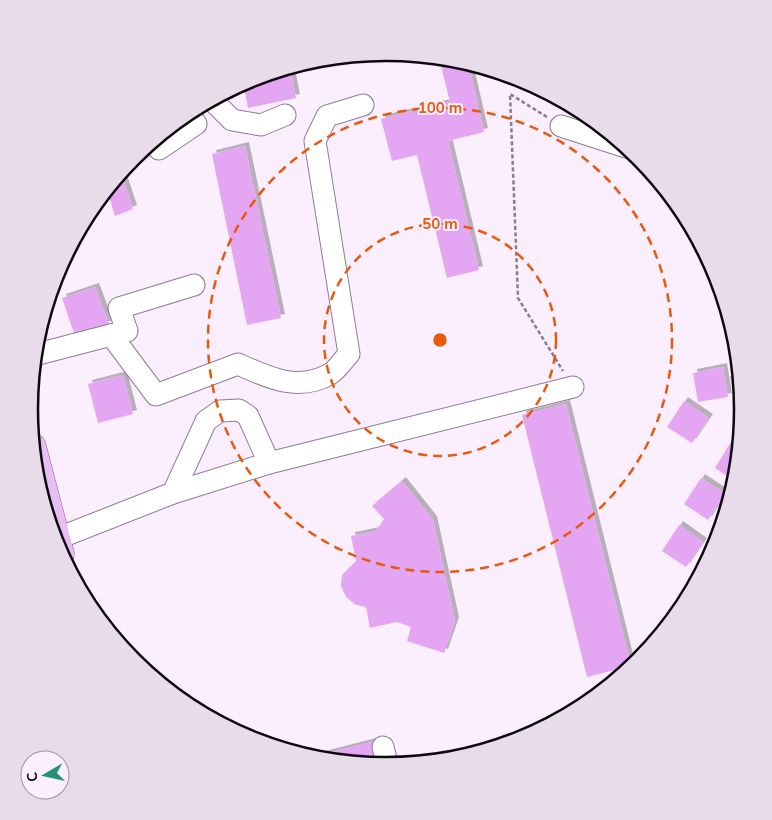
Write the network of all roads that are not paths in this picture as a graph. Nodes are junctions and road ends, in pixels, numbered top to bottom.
1 (217, 105) edge
2 (363, 105) dead end
3 (285, 114) dead end
4 (192, 120) edge
5 (561, 126) road end
6 (602, 137) edge
7 (159, 149) dead end
8 (194, 285) dead end
9 (111, 335) junction
10 (42, 353) edge
11 (573, 387) road end
12 (269, 463) junction
13 (173, 493) junction
14 (64, 543) edge

1 - 3 street
2 - 9 street
4 - 7 street
5 - 6 street
8 - 9 street
9 - 10 street
11 - 12 street
12 - 13 street
12 - 13 street
13 - 14 street

